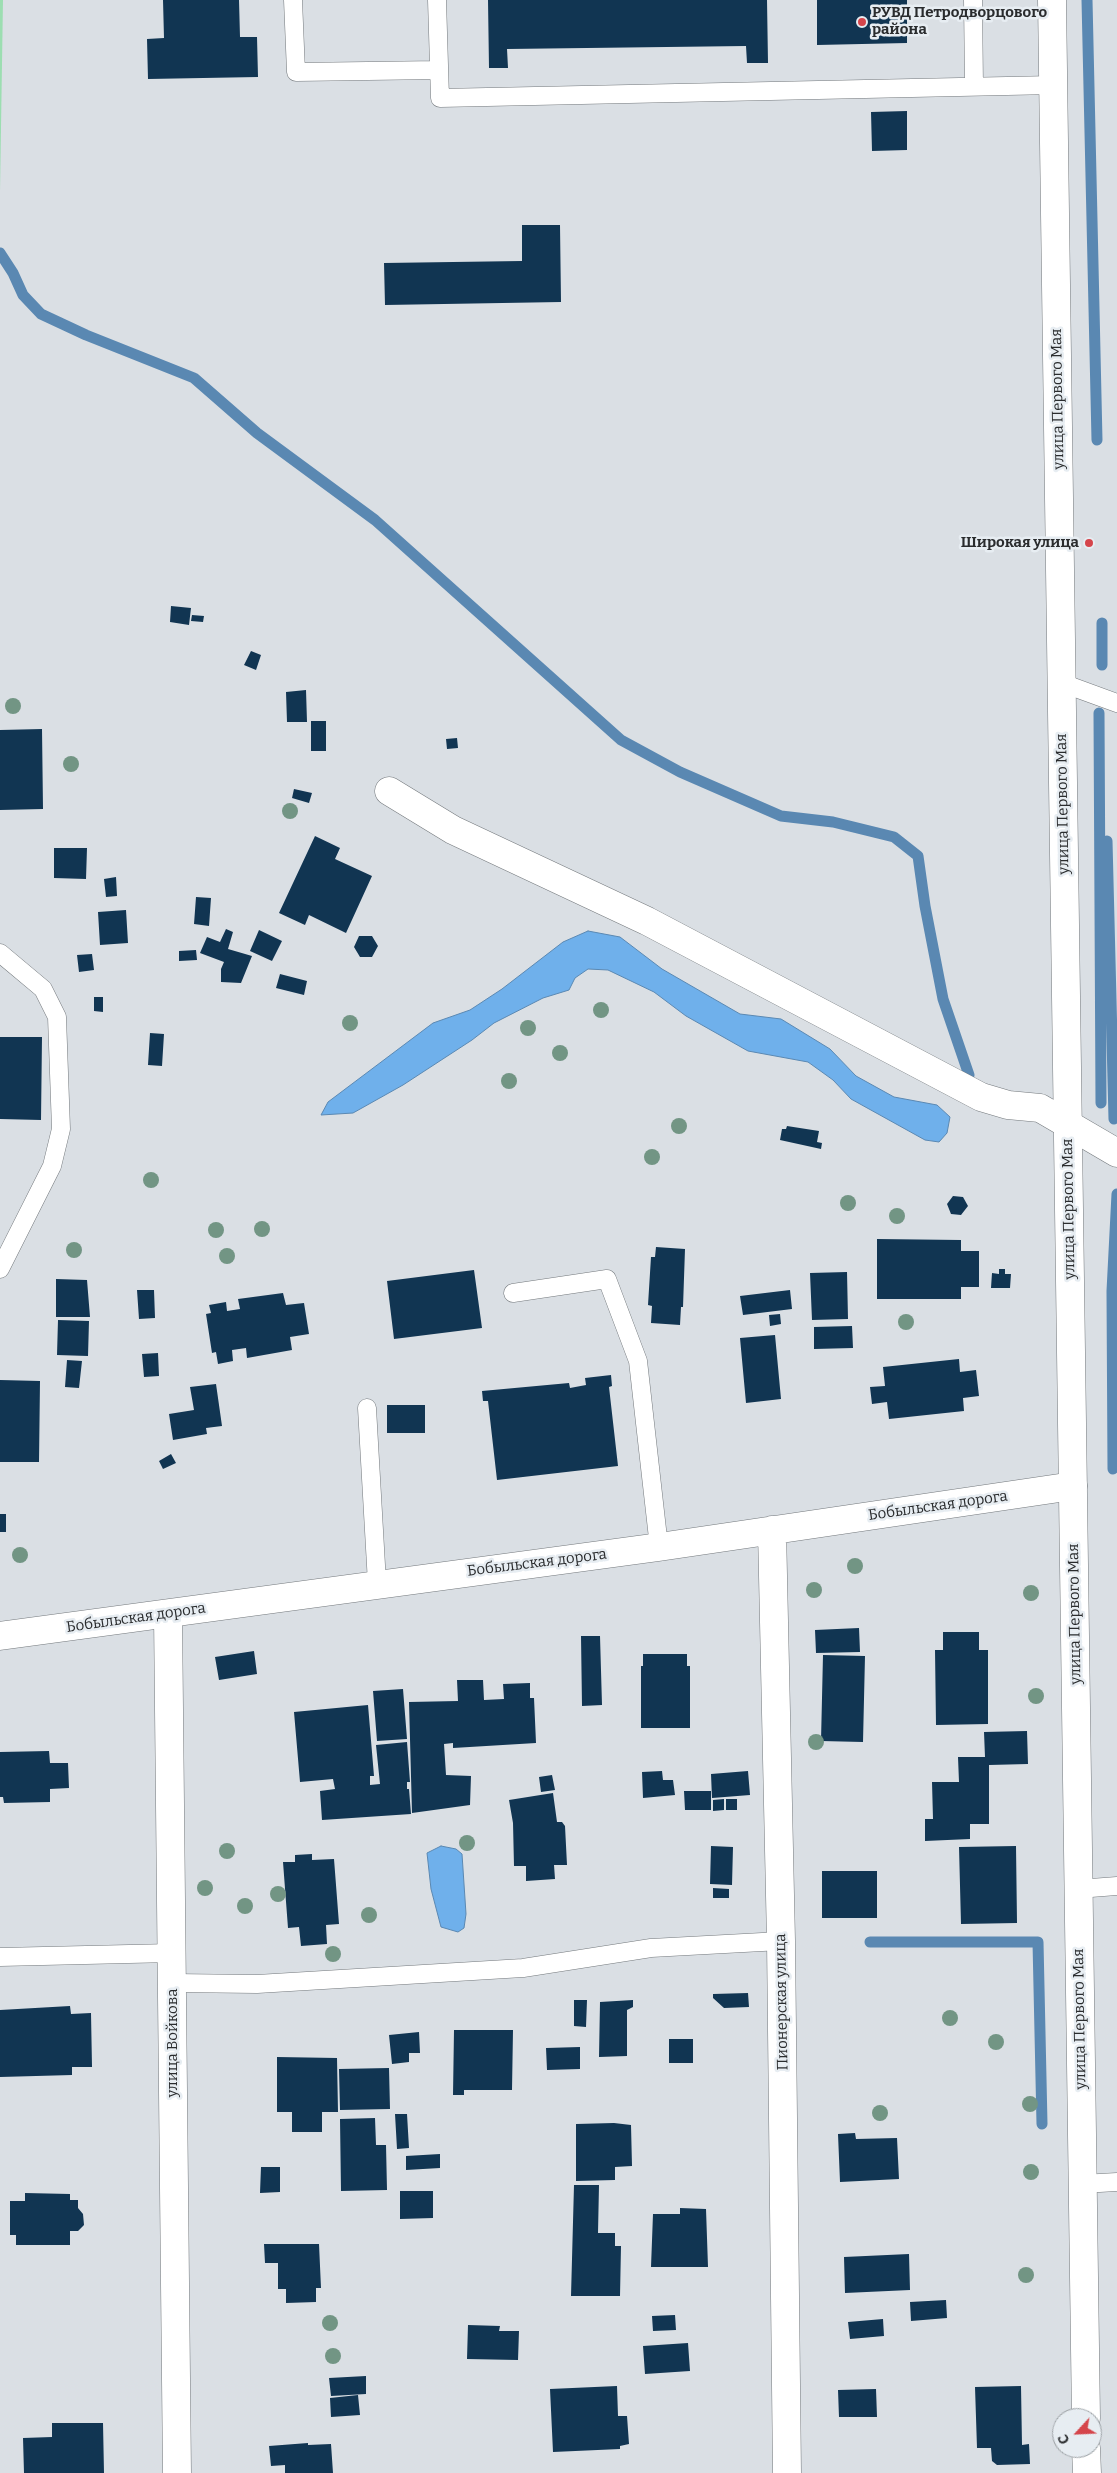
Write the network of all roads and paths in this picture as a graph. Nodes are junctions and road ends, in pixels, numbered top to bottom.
1 (293, 0) edge
2 (437, 0) edge
3 (973, 0) edge
4 (1052, 0) edge
5 (439, 70) junction
6 (1054, 85) junction
7 (974, 86) junction
8 (1062, 683) junction
9 (1117, 703) edge
10 (390, 791) dead end
11 (0, 953) edge
12 (1068, 1126) junction
13 (1117, 1152) edge
14 (0, 1269) edge
15 (513, 1292) dead end
16 (367, 1408) dead end
17 (1073, 1486) junction
18 (772, 1530) junction
19 (658, 1547) junction
20 (377, 1583) junction
21 (168, 1614) junction
22 (0, 1636) edge
23 (1117, 1886) edge
24 (1078, 1889) junction
25 (781, 1941) junction
26 (172, 1953) junction
27 (0, 1957) edge
28 (173, 1983) junction
29 (1117, 2182) edge
30 (1082, 2184) junction
31 (1086, 2408) edge
32 (1086, 2458) edge
33 (177, 2473) edge
34 (786, 2473) edge
35 (1087, 2473) edge

1 - 5 lane
2 - 5 lane
3 - 7 lane
4 - 6 street, улица Первого Мая
5 - 7 lane
6 - 7 lane
6 - 8 street, улица Первого Мая
8 - 9 lane
8 - 12 street, улица Первого Мая
10 - 12 street
11 - 14 lane
12 - 13 street
12 - 17 street, улица Первого Мая
15 - 19 lane
16 - 20 lane
17 - 18 street, Бобыльская дорога
17 - 24 street, улица Первого Мая
18 - 19 street, Бобыльская дорога
18 - 25 street, Пионерская улица
19 - 20 street, Бобыльская дорога
20 - 21 street, Бобыльская дорога
21 - 22 street, Бобыльская дорога
21 - 26 street, улица Войкова
23 - 24 lane
24 - 30 street, улица Первого Мая
25 - 28 lane
25 - 34 street, Пионерская улица
26 - 27 lane
26 - 28 street, улица Войкова
28 - 33 street, улица Войкова
29 - 30 lane
30 - 31 street, улица Первого Мая
32 - 35 street

